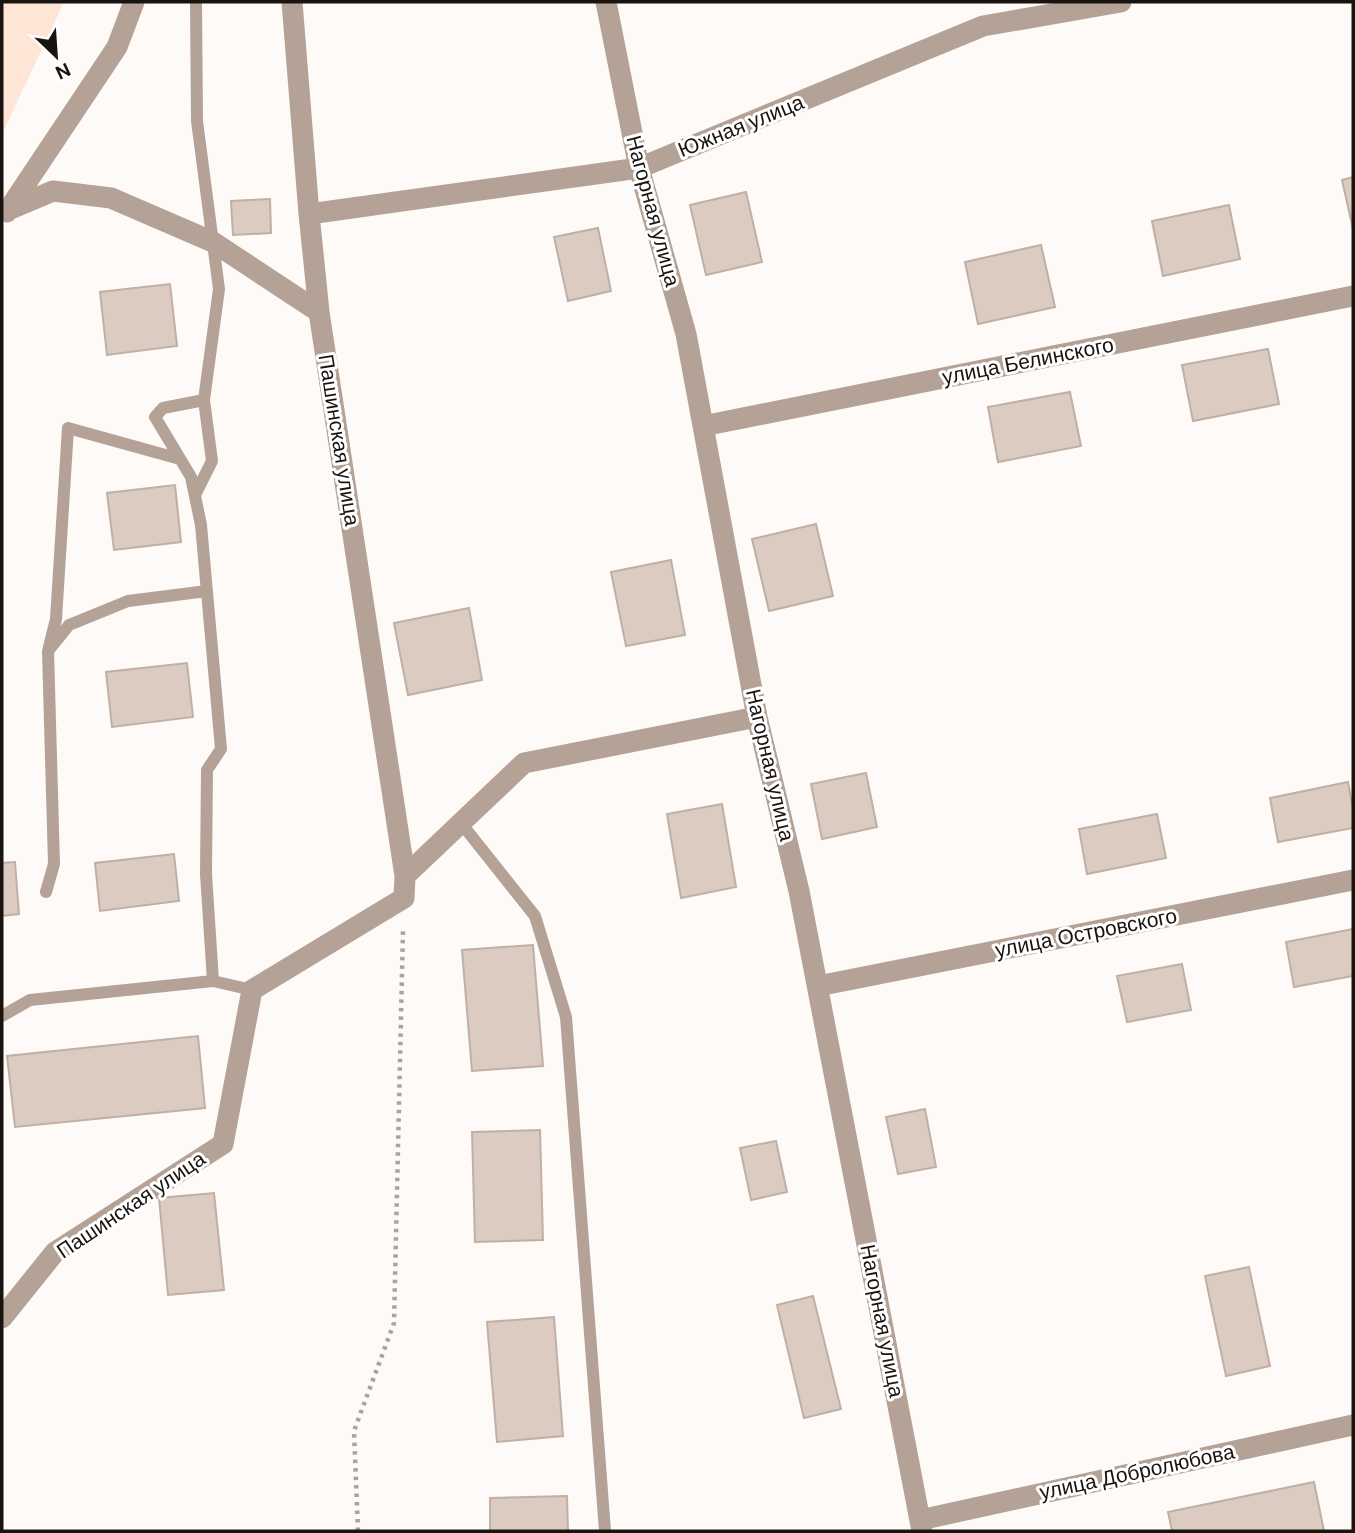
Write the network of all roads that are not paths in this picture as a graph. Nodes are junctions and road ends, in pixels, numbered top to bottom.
1 (134, 2) edge
2 (196, 2) edge
3 (292, 2) edge
4 (606, 2) edge
5 (1121, 2) edge
6 (639, 168) junction
7 (5, 214) edge
8 (309, 214) junction
9 (213, 242) junction
10 (1353, 296) edge
11 (319, 312) junction
12 (204, 400) junction
13 (703, 426) junction
14 (180, 459) junction
15 (195, 495) junction
16 (207, 591) junction
17 (48, 651) junction
18 (757, 717) junction
19 (461, 823) junction
20 (1353, 880) edge
21 (405, 887) junction
22 (46, 892) dead end
23 (213, 981) junction
24 (818, 986) junction
25 (252, 990) junction
26 (2, 1016) edge
27 (2, 1318) edge
28 (1353, 1424) edge
29 (921, 1525) edge
30 (605, 1531) edge

1 - 7 street
2 - 9 lane
3 - 8 street, Пашинская улица
4 - 6 street, Нагорная улица
5 - 6 street, Южная улица
6 - 8 street, Южная улица
6 - 13 street, Нагорная улица
7 - 9 street
8 - 11 street, Пашинская улица
9 - 11 street
9 - 12 lane
10 - 13 street, улица Белинского
11 - 21 street, Пашинская улица
12 - 14 lane
12 - 15 lane
13 - 18 street, Нагорная улица
14 - 15 lane
14 - 17 lane
15 - 16 lane
16 - 17 lane
16 - 23 lane
17 - 22 lane
18 - 19 street
18 - 24 street, Нагорная улица
19 - 21 street
19 - 30 lane
20 - 24 street, улица Островского
21 - 25 street
23 - 25 lane
23 - 26 lane
24 - 29 street, Нагорная улица
25 - 27 street, Пашинская улица
28 - 29 street, улица Добролюбова

